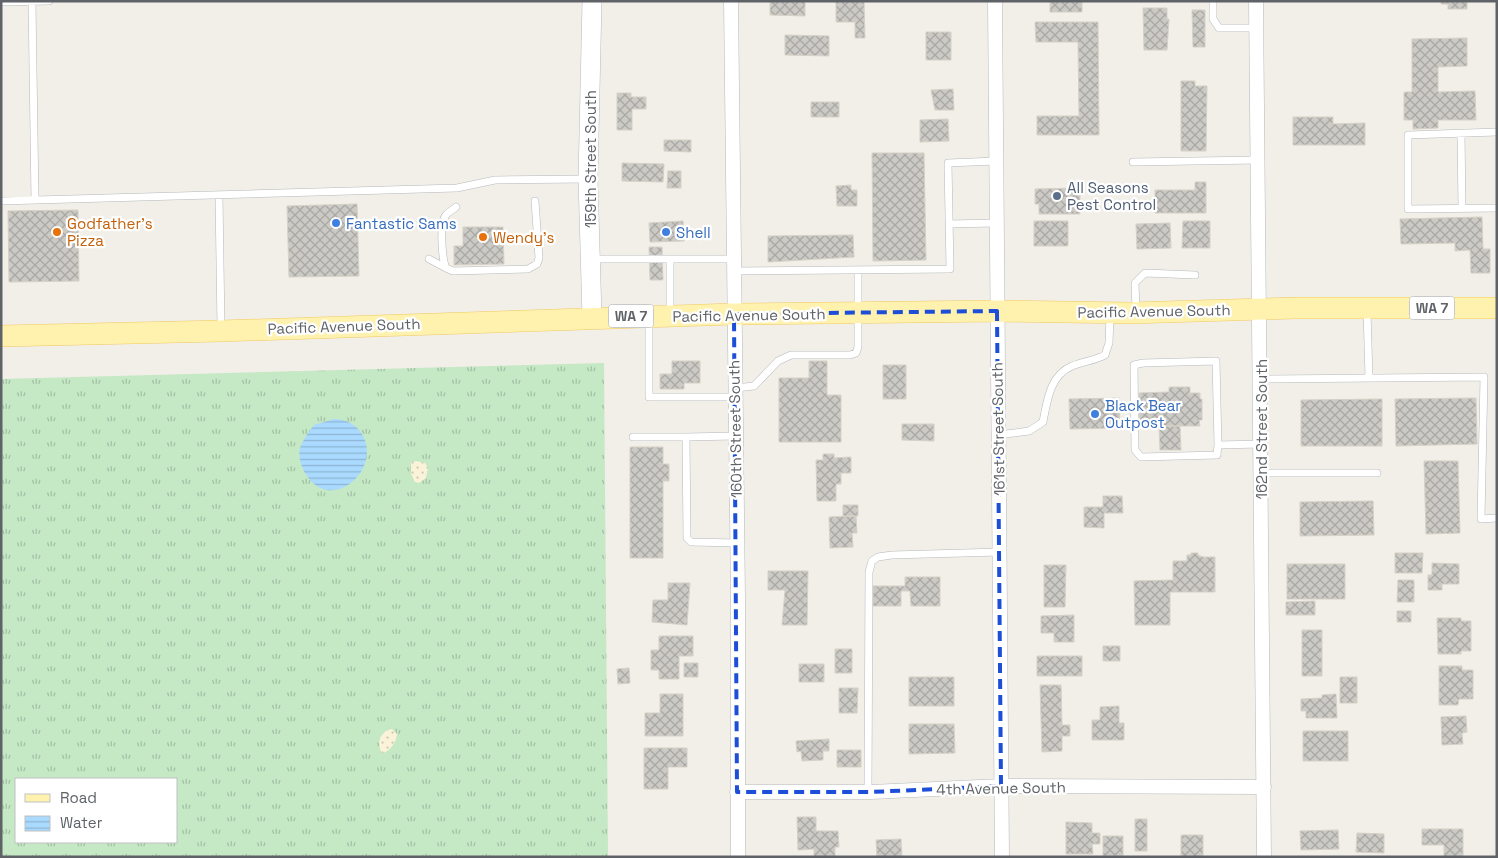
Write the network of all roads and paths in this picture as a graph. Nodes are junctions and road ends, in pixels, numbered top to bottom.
1 (49, 1) edge
2 (592, 1) edge
3 (731, 1) edge
4 (995, 1) edge
5 (1213, 1) edge
6 (1256, 1) edge
7 (1, 2) edge
8 (32, 2) edge
9 (1257, 28) junction
10 (1497, 132) edge
11 (1461, 133) junction
12 (1258, 160) junction
13 (996, 161) junction
14 (1133, 162) dead end
15 (588, 179) junction
16 (219, 196) junction
17 (35, 200) junction
18 (1, 201) edge
19 (535, 201) dead end
20 (456, 207) dead end
21 (1462, 208) junction
22 (1497, 208) edge
23 (950, 224) junction
24 (996, 224) junction
25 (429, 259) dead end
26 (590, 259) junction
27 (670, 259) junction
28 (733, 265) junction
29 (446, 268) junction
30 (858, 270) junction
31 (1195, 275) dead end
32 (1367, 308) junction
33 (1497, 308) edge
34 (1260, 309) junction
35 (997, 311) junction
36 (1110, 313) junction
37 (1136, 313) junction
38 (734, 314) junction
39 (858, 314) junction
40 (660, 315) junction
41 (592, 317) junction
42 (221, 331) junction
43 (1, 336) edge
44 (1369, 378) junction
45 (1261, 380) junction
46 (735, 393) junction
47 (998, 435) junction
48 (735, 436) junction
49 (633, 437) dead end
50 (686, 437) junction
51 (1262, 444) junction
52 (1218, 445) junction
53 (1262, 473) junction
54 (1377, 473) dead end
55 (1497, 518) edge
56 (737, 542) junction
57 (1000, 552) junction
58 (1001, 786) junction
59 (1264, 786) junction
60 (737, 792) junction
61 (868, 792) junction
62 (738, 857) edge
63 (1002, 857) edge
64 (1264, 857) edge

1 - 8 lane
2 - 15 street, 159th Street South
3 - 28 street, 160th Street South
4 - 13 street, 161st Street South
5 - 9 lane
6 - 9 street, 162nd Street South
7 - 8 lane
8 - 17 lane
9 - 12 street, 162nd Street South
10 - 11 lane
11 - 21 lane
11 - 21 lane
12 - 14 lane
12 - 34 street, 162nd Street South
13 - 23 lane
13 - 24 street, 161st Street South
15 - 16 lane
15 - 26 street, 159th Street South
16 - 17 lane
16 - 42 lane
17 - 18 lane
19 - 29 lane
20 - 29 lane
21 - 22 lane
23 - 24 lane
23 - 30 lane
24 - 35 street, 161st Street South
25 - 29 lane
26 - 27 lane
26 - 41 street, 159th Street South
27 - 28 lane
27 - 40 lane
28 - 30 lane
28 - 38 street, 160th Street South
30 - 39 lane
31 - 37 lane
32 - 33 main road, Pacific Avenue South / WA 7
32 - 34 main road, Pacific Avenue South / WA 7
32 - 44 lane
34 - 37 main road, Pacific Avenue South / WA 7
34 - 45 street, 162nd Street South
35 - 36 main road, Pacific Avenue South / WA 7
35 - 39 main road, Pacific Avenue South / WA 7
35 - 47 street, 161st Street South
36 - 37 main road, Pacific Avenue South / WA 7
36 - 47 lane
38 - 39 main road, Pacific Avenue South / WA 7
38 - 40 main road, Pacific Avenue South / WA 7
38 - 46 street, 160th Street South
39 - 46 lane
40 - 41 main road, Pacific Avenue South / WA 7
40 - 46 lane
41 - 42 main road, Pacific Avenue South / WA 7
42 - 43 main road, Pacific Avenue South / WA 7
44 - 45 lane
44 - 55 lane
45 - 51 street, 162nd Street South
46 - 48 street, 160th Street South
47 - 57 street, 161st Street South
48 - 50 lane
48 - 56 street, 160th Street South
49 - 50 lane
50 - 56 lane
51 - 52 lane
51 - 53 street, 162nd Street South
52 - 52 lane
53 - 54 lane
53 - 59 street, 162nd Street South
56 - 60 street, 160th Street South
57 - 58 street, 161st Street South
57 - 61 lane
58 - 59 street, 4th Avenue South
58 - 61 street, 4th Avenue South
58 - 63 street, 161st Street South
59 - 64 street, 162nd Street South
60 - 61 street, 4th Avenue South
60 - 62 street, 160th Street South

